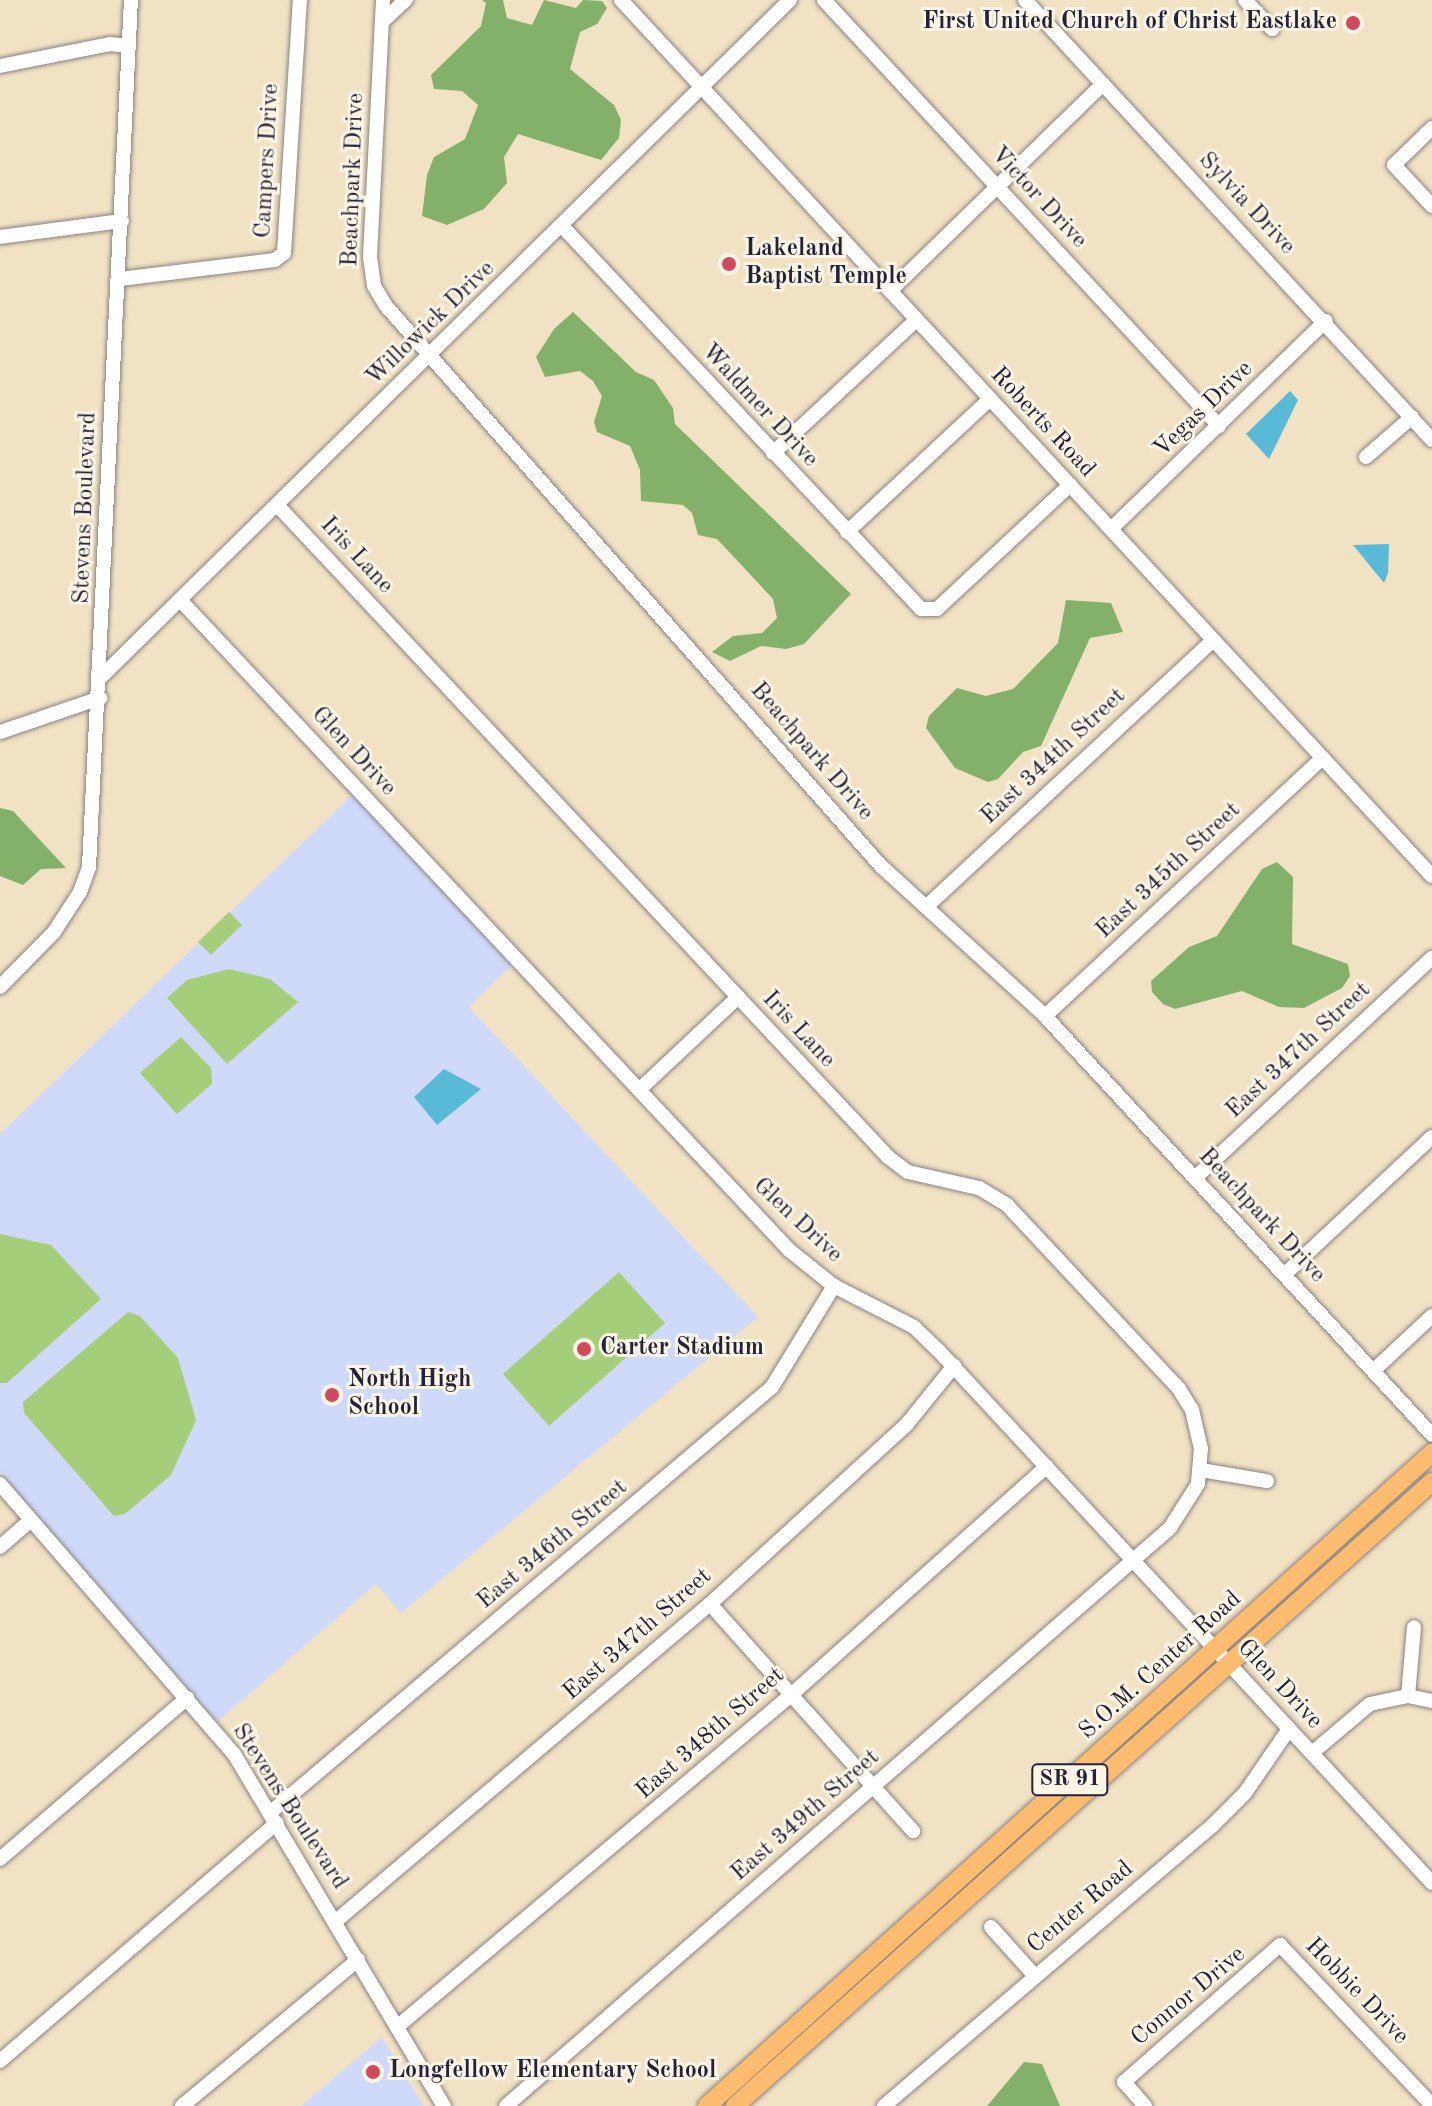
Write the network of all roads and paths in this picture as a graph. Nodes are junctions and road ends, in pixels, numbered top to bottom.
1 (131, 0) edge
2 (300, 0) edge
3 (383, 0) edge
4 (406, 0) edge
5 (621, 0) edge
6 (790, 0) edge
7 (824, 0) edge
8 (1025, 0) edge
9 (1245, 0) edge
10 (382, 22) junction
11 (1272, 29) dead end
12 (128, 46) junction
13 (0, 66) edge
14 (1103, 84) junction
15 (700, 88) junction
16 (1432, 128) edge
17 (997, 187) junction
18 (1432, 206) edge
19 (122, 221) junction
20 (562, 226) junction
21 (0, 237) edge
22 (120, 279) junction
23 (890, 291) junction
24 (916, 320) junction
25 (1326, 321) junction
26 (431, 354) junction
27 (990, 399) junction
28 (1412, 417) junction
29 (1219, 426) junction
30 (1432, 440) edge
31 (773, 453) junction
32 (1366, 457) dead end
33 (1070, 485) junction
34 (278, 506) junction
35 (1111, 529) junction
36 (847, 532) junction
37 (182, 602) junction
38 (1213, 640) junction
39 (101, 677) junction
40 (100, 698) junction
41 (0, 732) edge
42 (1323, 758) junction
43 (1432, 876) edge
44 (926, 907) junction
45 (1432, 958) edge
46 (0, 987) edge
47 (738, 997) junction
48 (1045, 1016) junction
49 (639, 1090) junction
50 (1432, 1137) edge
51 (1196, 1177) junction
52 (1285, 1274) junction
53 (834, 1286) junction
54 (1432, 1316) edge
55 (954, 1366) junction
56 (1374, 1370) junction
57 (1432, 1435) edge
58 (1432, 1453) edge
59 (1047, 1466) junction
60 (1201, 1470) junction
61 (1267, 1481) dead end
62 (1432, 1482) edge
63 (0, 1484) edge
64 (31, 1520) junction
65 (0, 1547) edge
66 (1135, 1560) junction
67 (710, 1604) junction
68 (1414, 1627) dead end
69 (1216, 1649) junction
70 (1230, 1665) junction
71 (791, 1695) junction
72 (1408, 1696) junction
73 (187, 1698) junction
74 (1432, 1701) edge
75 (1289, 1729) junction
76 (1312, 1753) junction
77 (873, 1787) junction
78 (274, 1817) junction
79 (913, 1831) dead end
80 (0, 1859) edge
81 (1432, 1883) edge
82 (336, 1921) junction
83 (991, 1927) dead end
84 (1280, 1945) joint
85 (358, 1960) junction
86 (1035, 1976) junction
87 (397, 2027) junction
88 (0, 2061) edge
89 (1432, 2078) edge
90 (1419, 2091) junction
91 (1432, 2105) edge
92 (182, 2106) edge
93 (444, 2106) edge
94 (506, 2106) edge
95 (707, 2106) edge
96 (735, 2106) edge
97 (884, 2106) edge
98 (1145, 2106) edge

1 - 12 street, Stevens Boulevard
2 - 22 street, Campers Drive
3 - 10 street, Beachpark Drive
4 - 10 street
5 - 15 street, Roberts Road
6 - 15 street, Willowick Drive
7 - 17 street, Victor Drive
8 - 14 street, Sylvia Drive
9 - 11 street
10 - 26 street, Beachpark Drive
12 - 13 street
12 - 19 street, Stevens Boulevard
14 - 17 street
14 - 25 street, Sylvia Drive
15 - 20 street, Willowick Drive
15 - 23 street, Roberts Road
16 - 18 street
17 - 23 street
17 - 29 street, Victor Drive
19 - 21 street
19 - 22 street, Stevens Boulevard
20 - 26 street, Willowick Drive
20 - 31 street, Waldmer Drive
22 - 39 street, Stevens Boulevard
23 - 24 street, Roberts Road
24 - 27 street, Roberts Road
24 - 31 street
25 - 28 street, Sylvia Drive
25 - 29 street, Vegas Drive
26 - 34 street, Willowick Drive
26 - 44 street, Beachpark Drive
27 - 33 street, Roberts Road
27 - 36 street
28 - 30 street, Sylvia Drive
28 - 32 street
29 - 35 street, Vegas Drive
31 - 36 street, Waldmer Drive
33 - 35 street, Roberts Road
33 - 36 street, Waldmer Drive
34 - 37 street, Willowick Drive
34 - 47 street, Iris Lane
35 - 38 street, Roberts Road
37 - 39 street, Willowick Drive
37 - 49 street, Glen Drive
38 - 42 street, Roberts Road
38 - 44 street, East 344th Street
39 - 40 street, Stevens Boulevard
40 - 41 street
40 - 46 street, Stevens Boulevard
42 - 43 street, Roberts Road
42 - 48 street, East 345th Street
44 - 48 street, Beachpark Drive
45 - 51 street, East 347th Street
47 - 49 street
47 - 60 street, Iris Lane
48 - 51 street, Beachpark Drive
49 - 53 street, Glen Drive
50 - 52 street
51 - 52 street, Beachpark Drive
52 - 56 street, Beachpark Drive
53 - 55 street, Glen Drive
53 - 78 street, East 346th Street
54 - 56 street
55 - 59 street, Glen Drive
55 - 67 street, East 347th Street
56 - 57 street, Beachpark Drive
58 - 69 main road, S.O.M. Center Road / SR 91
59 - 66 street, Glen Drive
59 - 71 street, East 348th Street
60 - 61 street
60 - 66 street, Iris Lane
62 - 70 main road, S.O.M. Center Road / SR 91
63 - 64 street, Stevens Boulevard
64 - 65 street
64 - 73 street, Stevens Boulevard
66 - 69 street, Glen Drive
66 - 77 street, East 349th Street
67 - 71 street
67 - 82 street, East 347th Street
68 - 72 street
69 - 70 street, Glen Drive
69 - 95 main road, S.O.M. Center Road / SR 91
70 - 75 street, Glen Drive
70 - 96 main road, S.O.M. Center Road / SR 91
71 - 77 street
71 - 87 street, East 348th Street
72 - 74 street
72 - 76 street
73 - 78 street, Stevens Boulevard
73 - 80 street
75 - 76 street, Glen Drive
75 - 86 street, Center Road
76 - 81 street, Glen Drive
77 - 79 street
77 - 94 street, East 349th Street
78 - 82 street, Stevens Boulevard
78 - 88 street, East 346th Street
82 - 85 street, Stevens Boulevard
83 - 86 street
84 - 90 street, Hobbie Drive
84 - 98 street, Connor Drive
85 - 87 street, Stevens Boulevard
85 - 92 street
86 - 97 street, Center Road
87 - 93 street, Stevens Boulevard
89 - 90 street
90 - 91 street, Hobbie Drive

